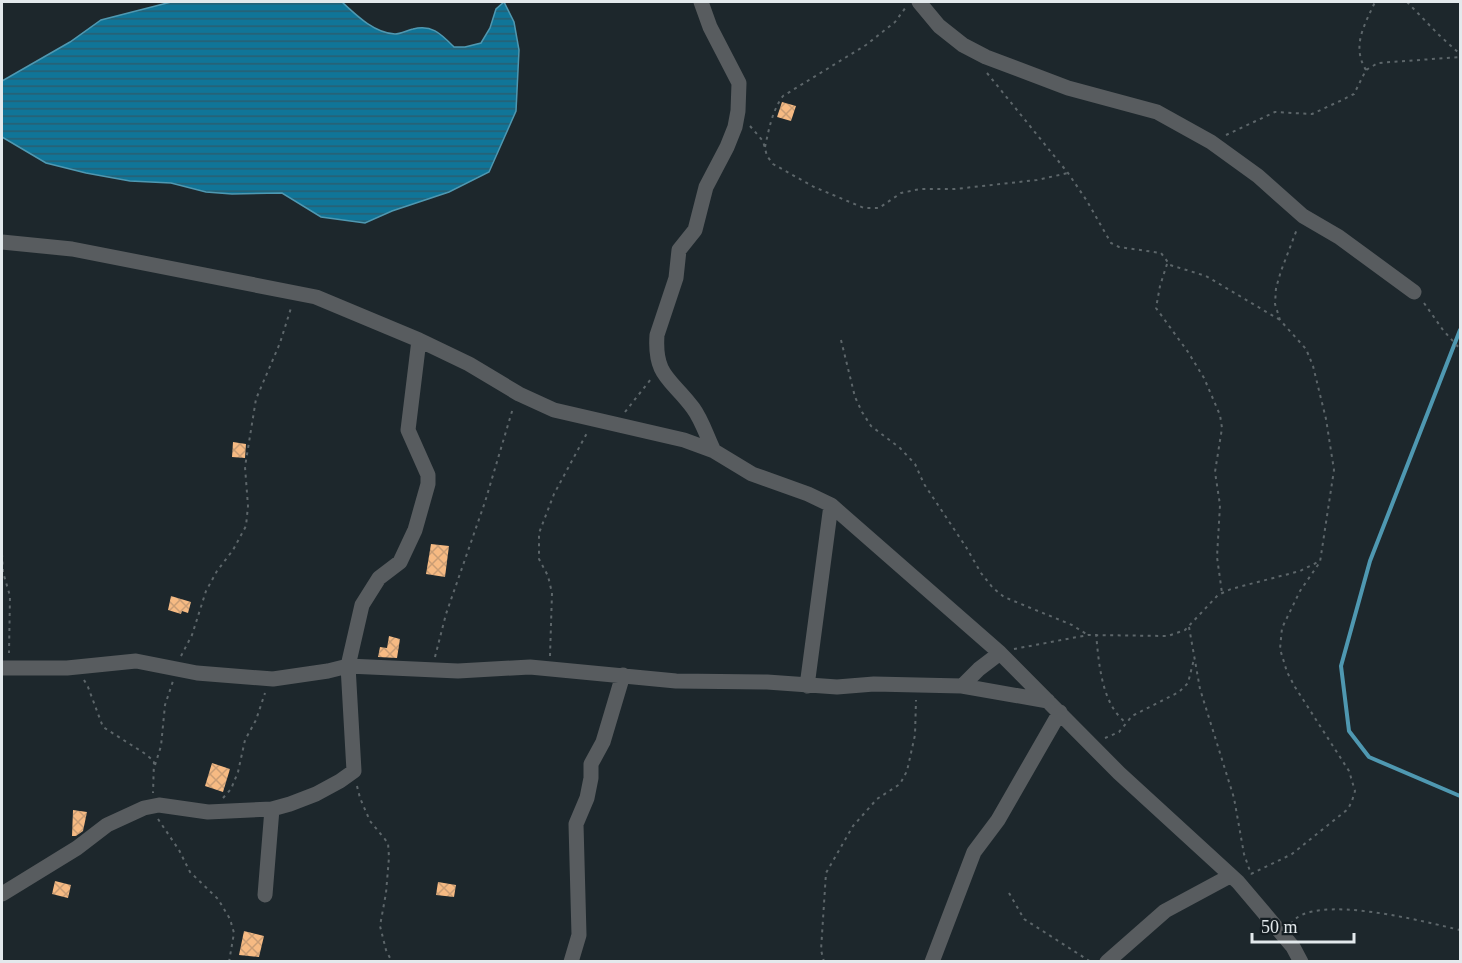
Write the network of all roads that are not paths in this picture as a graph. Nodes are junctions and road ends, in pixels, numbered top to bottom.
1 (701, 2) edge
2 (919, 2) edge
3 (2, 242) edge
4 (1414, 292) road end
5 (419, 340) junction
6 (714, 451) junction
7 (831, 506) junction
8 (1000, 653) junction
9 (348, 666) junction
10 (4, 668) edge
11 (623, 675) junction
12 (807, 686) junction
13 (962, 686) junction
14 (1049, 701) junction
15 (1060, 712) junction
16 (272, 809) junction
17 (1240, 877) junction
18 (2, 894) edge
19 (265, 895) dead end
20 (571, 962) edge
21 (933, 962) edge
22 (1107, 962) edge
23 (1301, 962) edge

1 - 6 street
2 - 4 street
3 - 5 street
5 - 6 street
5 - 9 street
6 - 7 street
7 - 8 street
7 - 12 street
8 - 13 street
8 - 14 street
9 - 10 street
9 - 11 street
9 - 16 street
11 - 12 street
11 - 20 street
12 - 13 street
13 - 14 street
14 - 15 street
15 - 17 street
15 - 21 street
16 - 18 street
16 - 19 street
17 - 22 street
17 - 23 street

